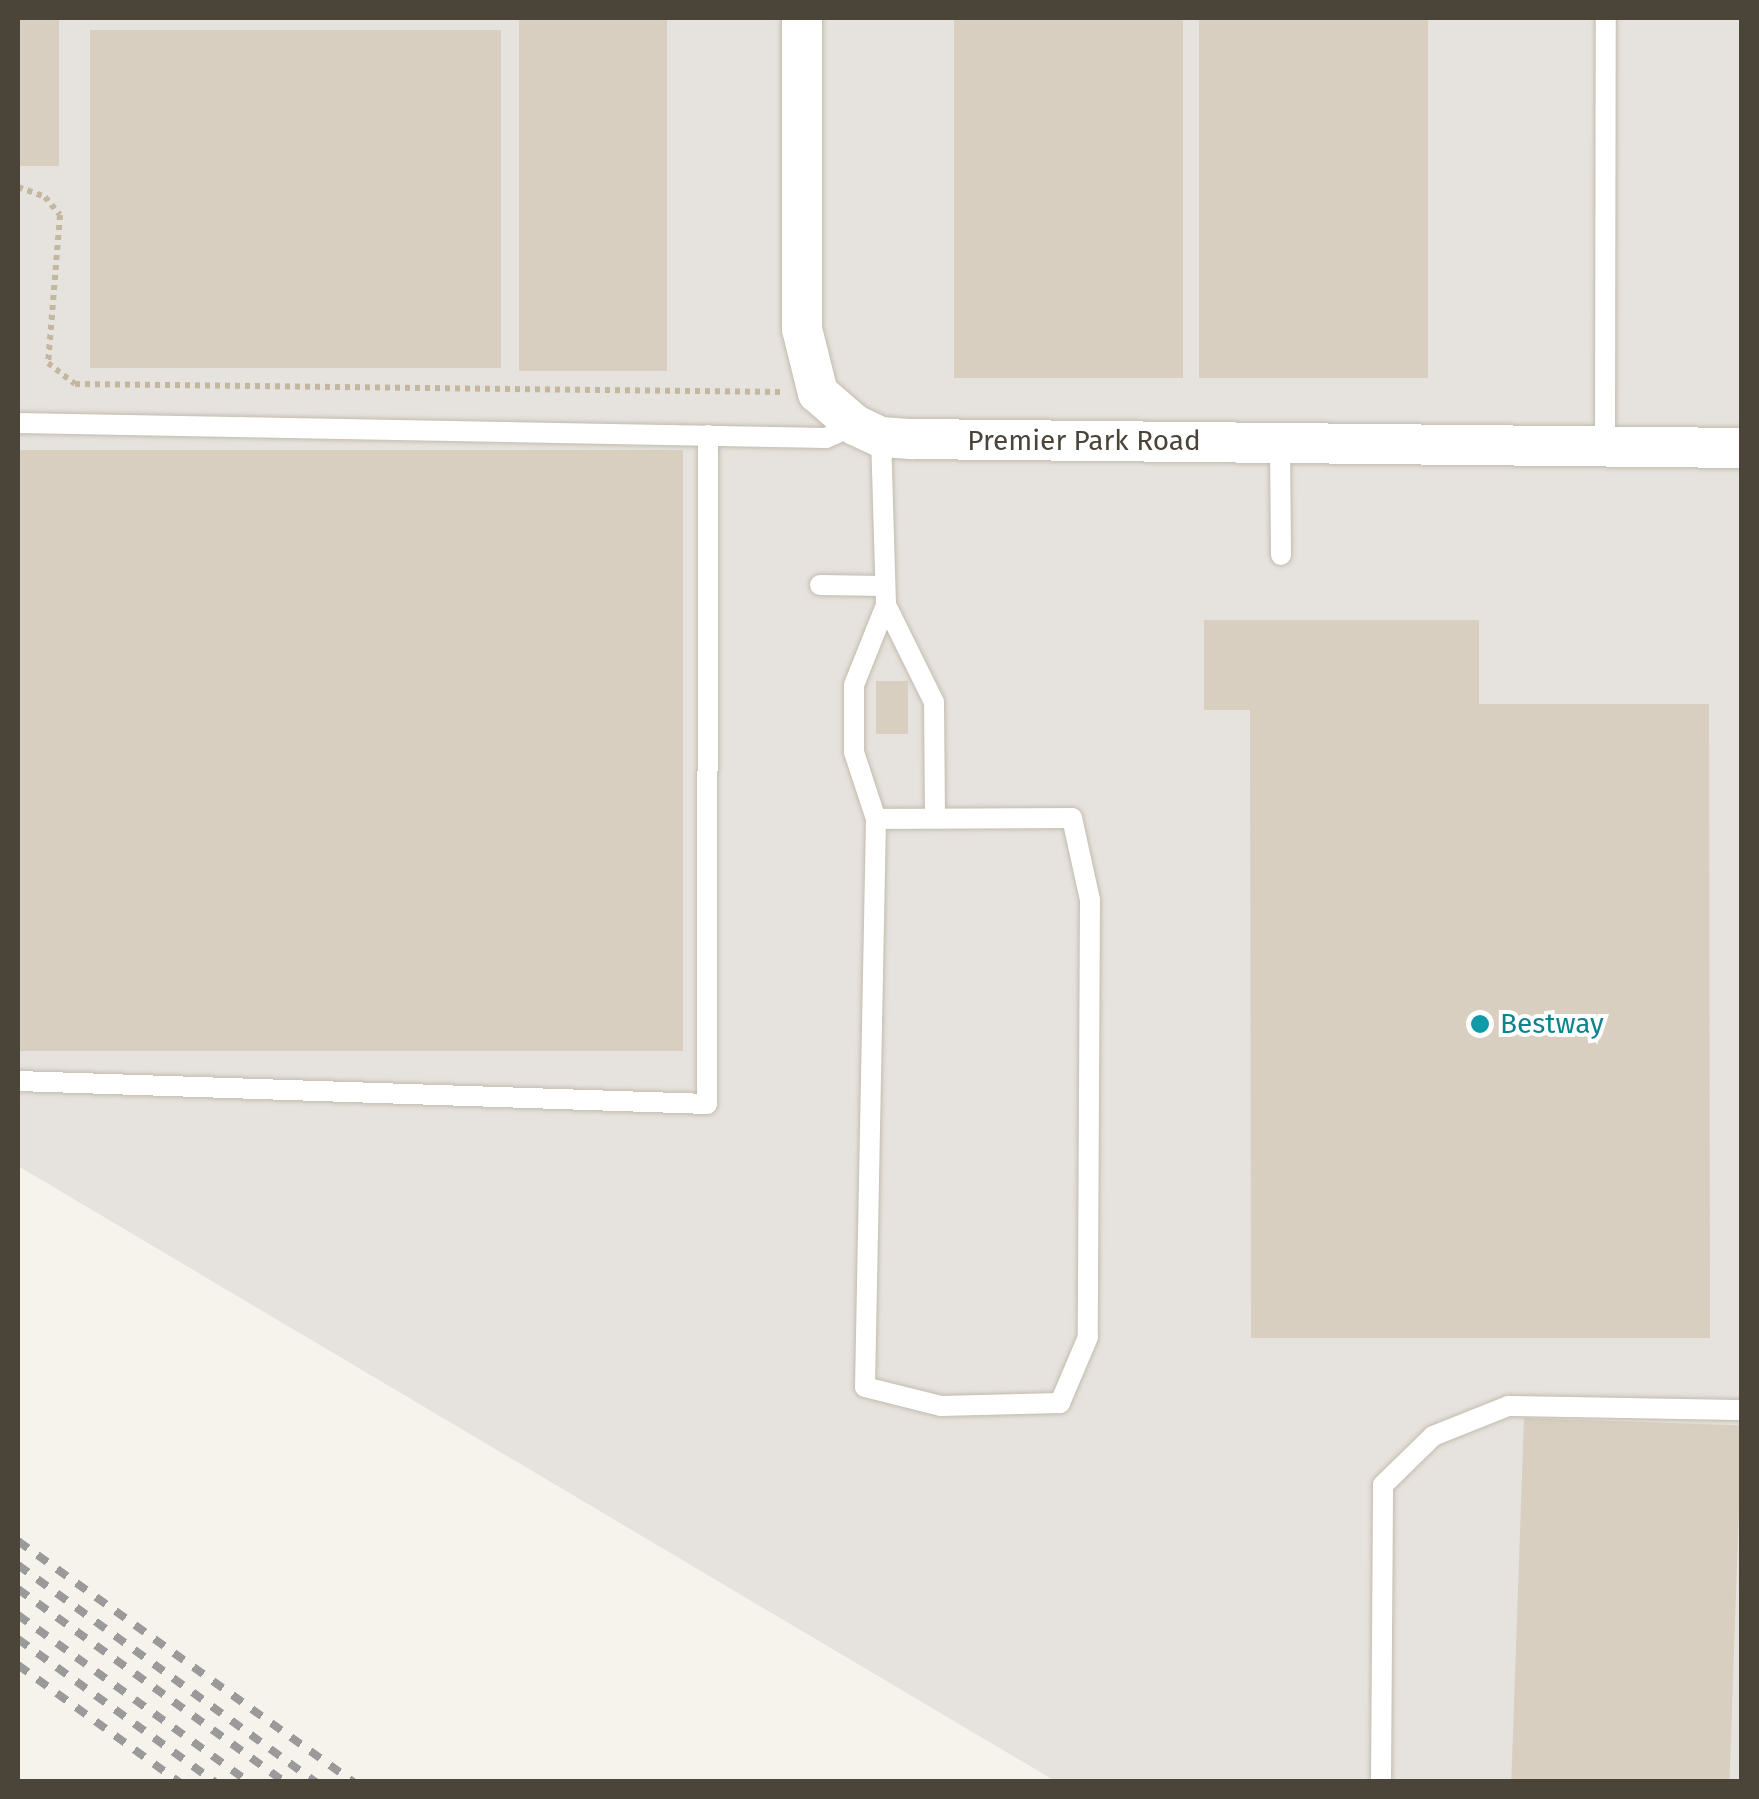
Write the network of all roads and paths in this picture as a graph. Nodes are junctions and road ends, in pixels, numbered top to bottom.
1 (802, 18) edge
2 (1606, 18) edge
3 (18, 186) edge
4 (818, 393) junction
5 (18, 423) edge
6 (868, 431) junction
7 (708, 435) junction
8 (1280, 442) junction
9 (1605, 446) junction
10 (1742, 448) edge
11 (1281, 555) dead end
12 (820, 585) dead end
13 (886, 595) junction
14 (935, 818) junction
15 (876, 819) junction
16 (18, 1081) edge
17 (1742, 1410) edge
18 (1381, 1782) edge

1 - 4 street
2 - 9 lane
3 - 4 path
4 - 6 street
5 - 7 lane
6 - 7 lane
6 - 8 street, Premier Park Road
6 - 13 lane
7 - 16 lane
8 - 9 street, Premier Park Road
8 - 11 lane
9 - 10 street, Premier Park Road
12 - 13 lane
13 - 14 lane
13 - 15 lane
14 - 15 lane
14 - 15 lane
17 - 18 lane

